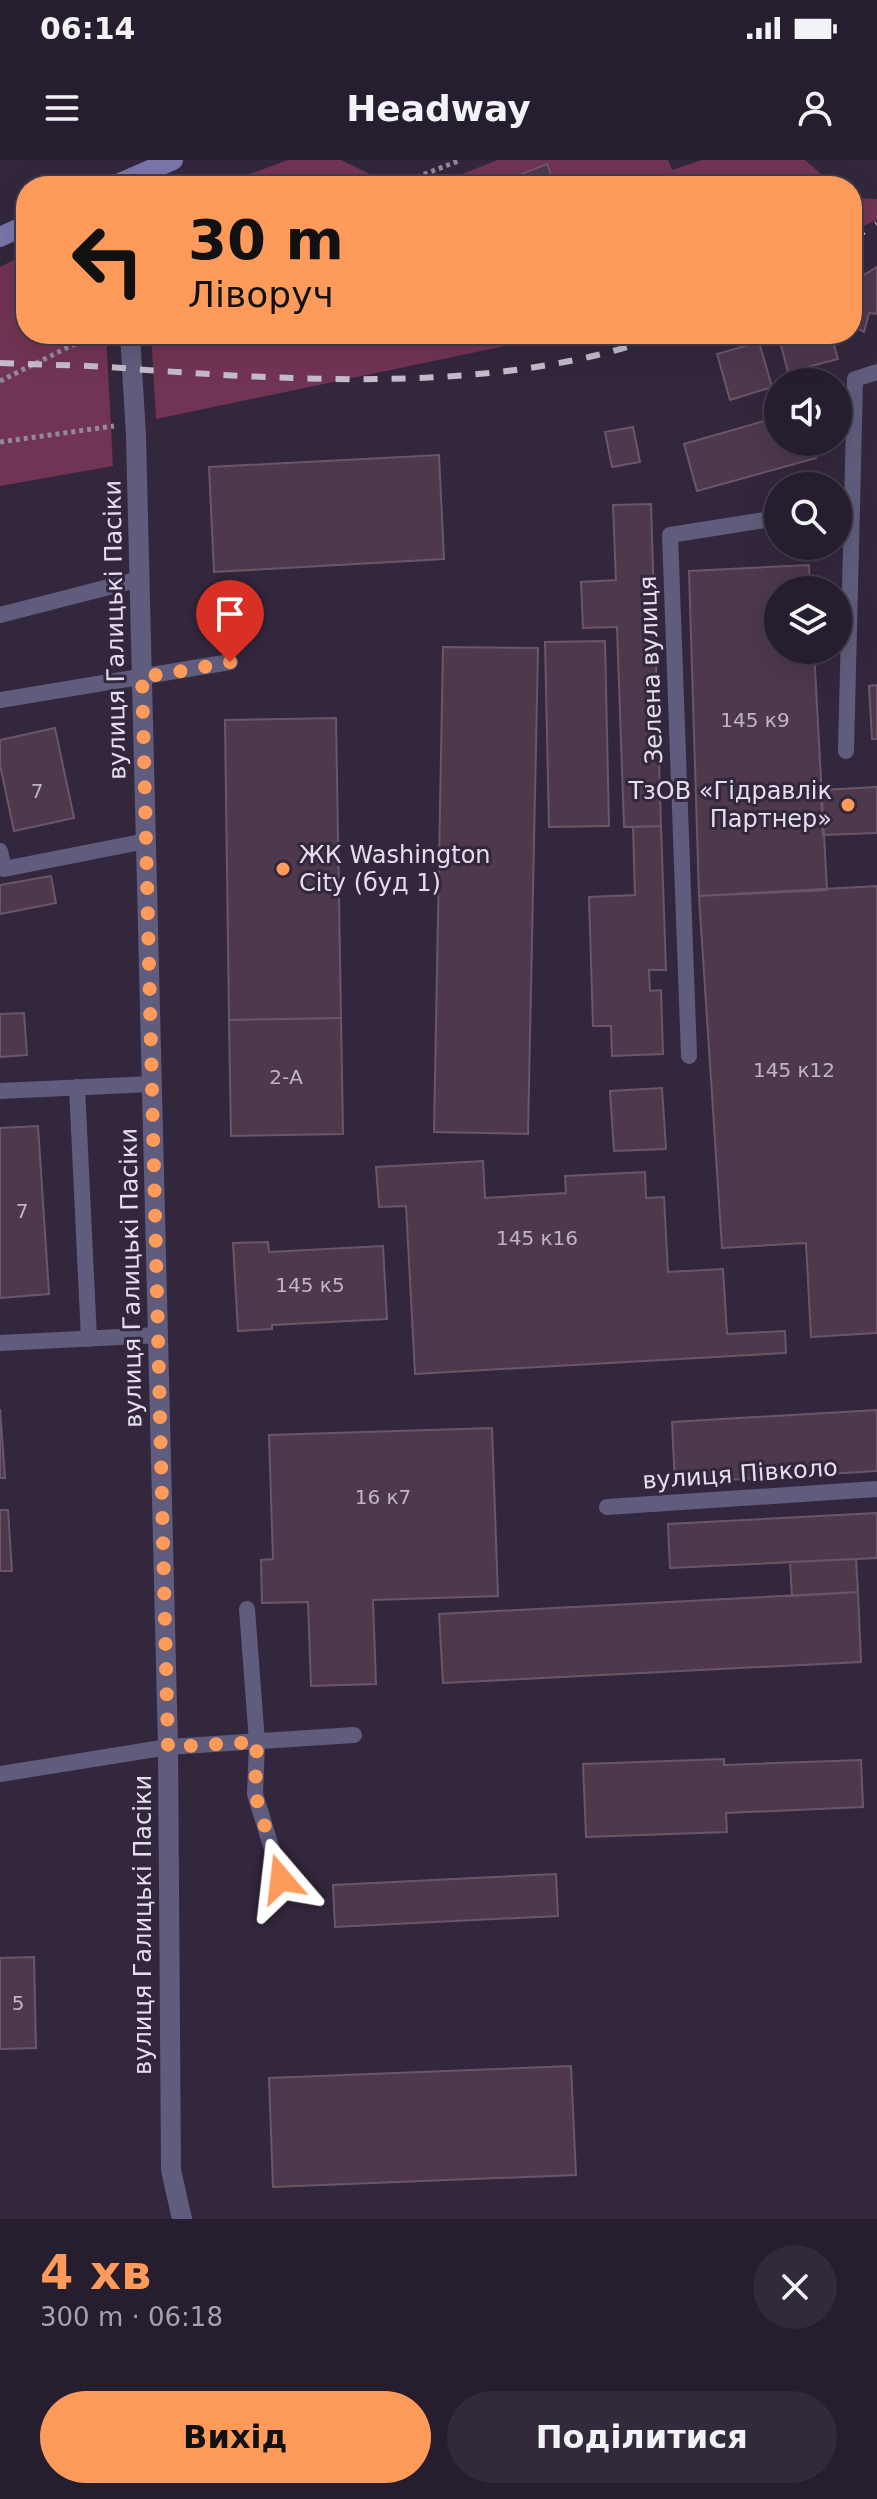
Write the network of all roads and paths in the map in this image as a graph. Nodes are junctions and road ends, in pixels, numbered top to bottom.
1 (173, 160) edge
2 (461, 160) edge
3 (137, 176) edge
4 (420, 176) edge
5 (75, 344) edge
6 (131, 344) edge
7 (877, 372) edge
8 (0, 381) edge
9 (135, 423) junction
10 (0, 442) edge
11 (848, 472) edge
12 (764, 520) edge
13 (845, 560) edge
14 (140, 579) junction
15 (0, 615) edge
16 (230, 662) dead end
17 (142, 675) junction
18 (0, 700) edge
19 (846, 751) dead end
20 (146, 841) junction
21 (0, 851) edge
22 (689, 1056) dead end
23 (152, 1084) junction
24 (77, 1087) junction
25 (0, 1091) edge
26 (159, 1335) junction
27 (89, 1339) junction
28 (0, 1343) edge
29 (877, 1489) edge
30 (607, 1507) dead end
31 (247, 1609) dead end
32 (354, 1735) dead end
33 (257, 1742) junction
34 (168, 1747) junction
35 (0, 1774) edge
36 (281, 1879) dead end
37 (182, 2219) edge

1 - 3 main road
2 - 4 path
5 - 8 path
6 - 9 street, вулиця Галицькі Пасіки
7 - 11 lane
9 - 10 path
9 - 14 street, вулиця Галицькі Пасіки
12 - 22 lane, Зелена вулиця
13 - 19 lane
14 - 15 lane
14 - 17 street, вулиця Галицькі Пасіки
16 - 17 lane
17 - 18 lane
17 - 20 street, вулиця Галицькі Пасіки
20 - 21 lane
20 - 23 street, вулиця Галицькі Пасіки
23 - 24 lane
23 - 26 street, вулиця Галицькі Пасіки
24 - 25 lane
24 - 27 lane
26 - 27 lane
26 - 34 street, вулиця Галицькі Пасіки
27 - 28 lane
29 - 30 lane, вулиця Півколо
31 - 33 lane
32 - 33 lane
33 - 34 lane
33 - 36 lane
34 - 35 lane
34 - 37 street, вулиця Галицькі Пасіки

